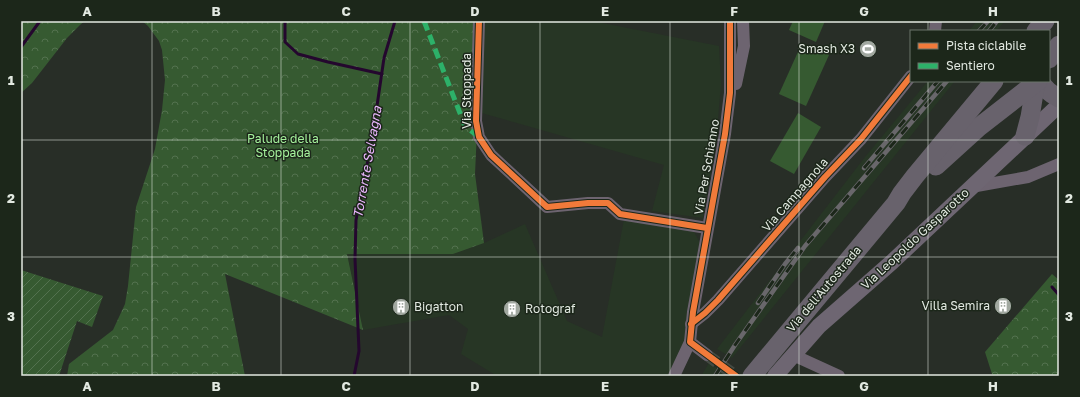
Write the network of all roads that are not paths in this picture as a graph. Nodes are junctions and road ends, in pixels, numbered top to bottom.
1 (478, 21) edge
2 (730, 21) edge
3 (743, 21) edge
4 (1045, 21) edge
5 (1037, 30) edge
6 (1059, 45) edge
7 (1050, 58) edge
8 (1059, 64) edge
9 (1050, 71) edge
10 (910, 77) edge
11 (993, 82) edge
12 (1037, 82) edge
13 (1038, 82) edge
14 (1039, 82) edge
15 (1059, 98) edge
16 (1059, 105) edge
17 (725, 134) junction
18 (1025, 136) junction
19 (1059, 164) edge
20 (971, 187) junction
21 (896, 203) junction
22 (707, 228) junction
23 (691, 324) junction
24 (690, 342) junction
25 (707, 355) tunnel mouth
26 (793, 355) junction
27 (753, 375) edge
28 (674, 376) edge
29 (775, 376) edge
30 (839, 376) edge

1 - 22 street, Via Stoppada
2 - 17 street, Via Per Schianno
3 - 17 street
4 - 5 highway
6 - 7 highway
8 - 9 highway
10 - 23 street, Via Campagnola
11 - 21 highway
12 - 21 highway
13 - 18 highway
14 - 15 highway
16 - 18 main road, Via Leopoldo Gasparotto
17 - 22 street, Via Per Schianno
18 - 20 main road, Via Leopoldo Gasparotto
19 - 20 street
20 - 26 main road, Via Leopoldo Gasparotto
21 - 27 highway, Via dell'Autostrada
22 - 23 street, Via Per Schianno
23 - 24 street, Via Per Schianno
24 - 25 street
24 - 28 street
26 - 29 main road, Via Leopoldo Gasparotto
26 - 30 street

